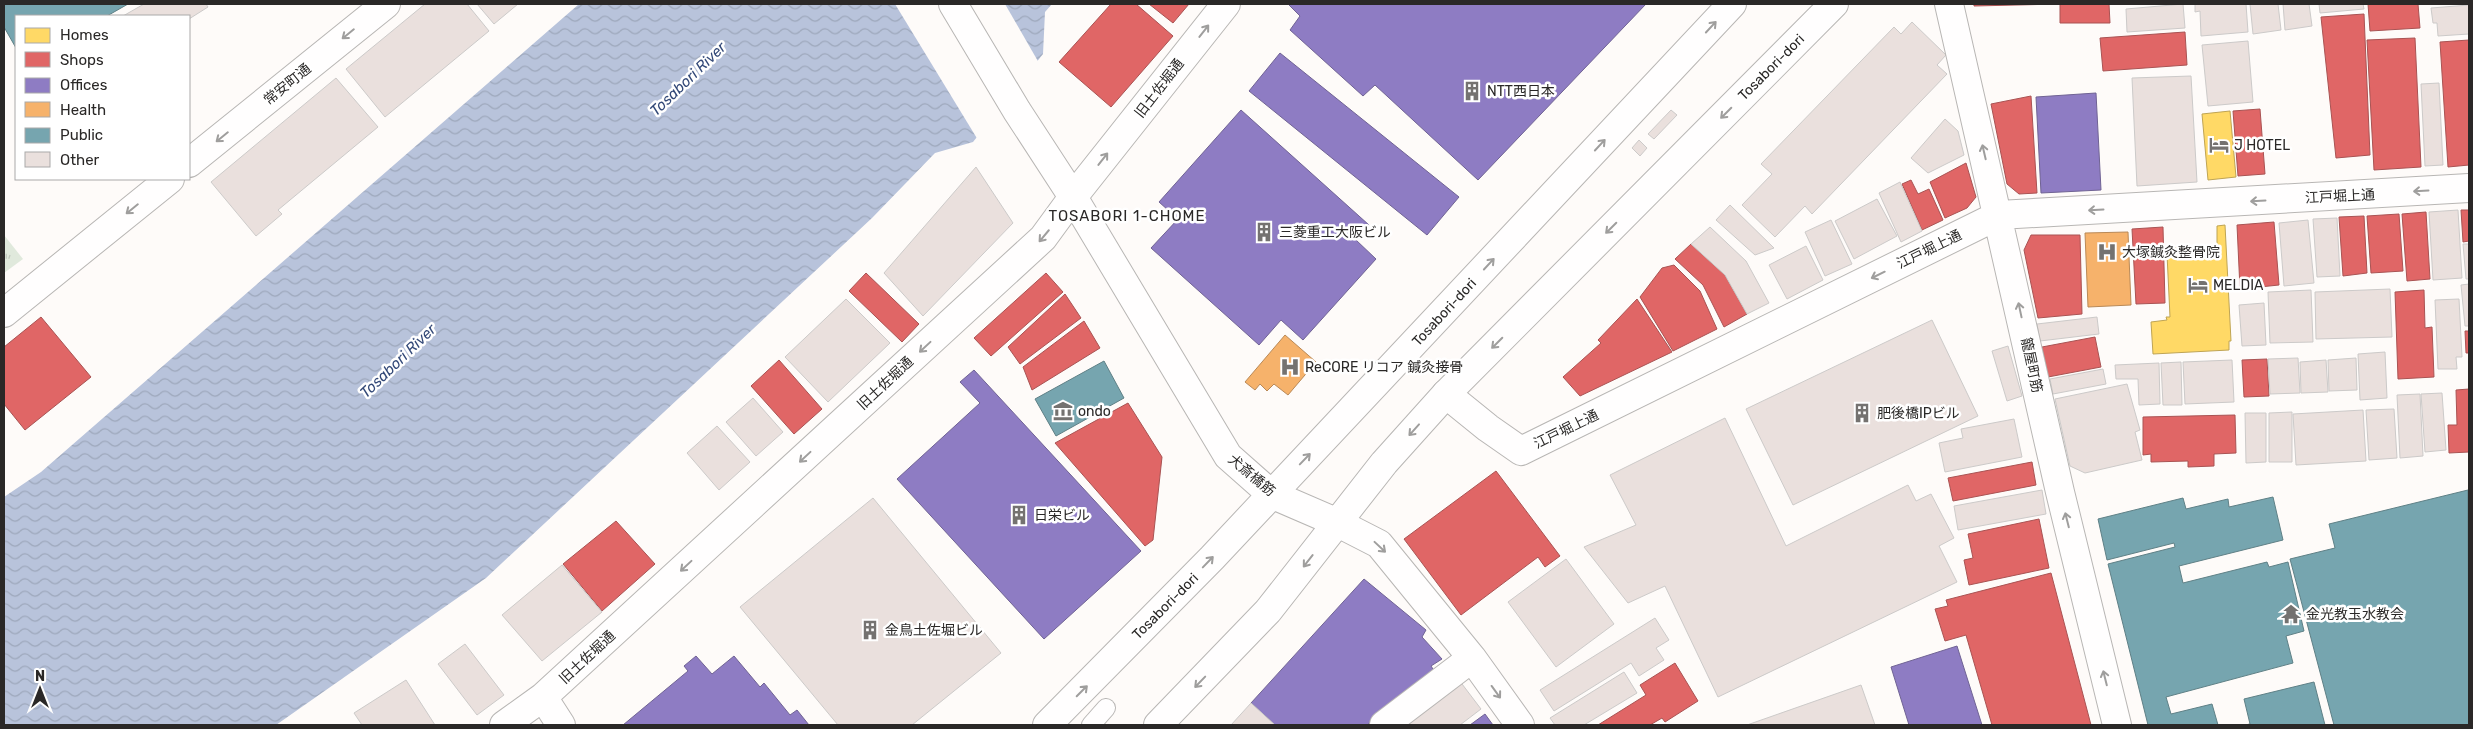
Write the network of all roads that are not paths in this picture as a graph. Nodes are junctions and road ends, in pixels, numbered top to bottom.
1 (386, 4) edge
2 (953, 4) edge
3 (1226, 4) edge
4 (1732, 4) edge
5 (1834, 4) edge
6 (1949, 4) edge
7 (190, 162) edge
8 (169, 180) edge
9 (2469, 188) edge
10 (1073, 197) junction
11 (1999, 215) junction
12 (4, 313) edge
13 (1446, 394) junction
14 (1271, 494) junction
15 (1338, 523) junction
16 (1472, 658) junction
17 (543, 697) junction
18 (1106, 708) dead end
19 (504, 725) edge
20 (561, 725) edge
21 (1048, 725) edge
22 (1091, 725) edge
23 (1158, 725) edge
24 (1384, 725) edge
25 (1520, 725) edge
26 (2117, 725) edge

1 -> 7 street, 常安町通
2 - 10 street, 犬斎橋筋
10 -> 3 street, 旧土佐堀通
14 -> 4 street, Tosabori-dori
5 -> 13 street, Tosabori-dori
11 -> 6 street, 籠屋町筋
8 -> 12 street
9 -> 11 street, 江戸堀上通
10 - 14 street, 犬斎橋筋
10 -> 17 street, 旧土佐堀通
11 -> 13 street, 江戸堀上通
26 -> 11 street, 籠屋町筋
13 -> 15 street, Tosabori-dori
14 - 15 street, 犬斎橋筋
21 -> 14 street, Tosabori-dori
15 -> 16 street, 犬斎橋筋
15 -> 23 street, Tosabori-dori
16 - 24 street
16 -> 25 street, 犬斎橋筋
17 - 19 street, 旧土佐堀通
17 - 20 street
18 - 22 lane

